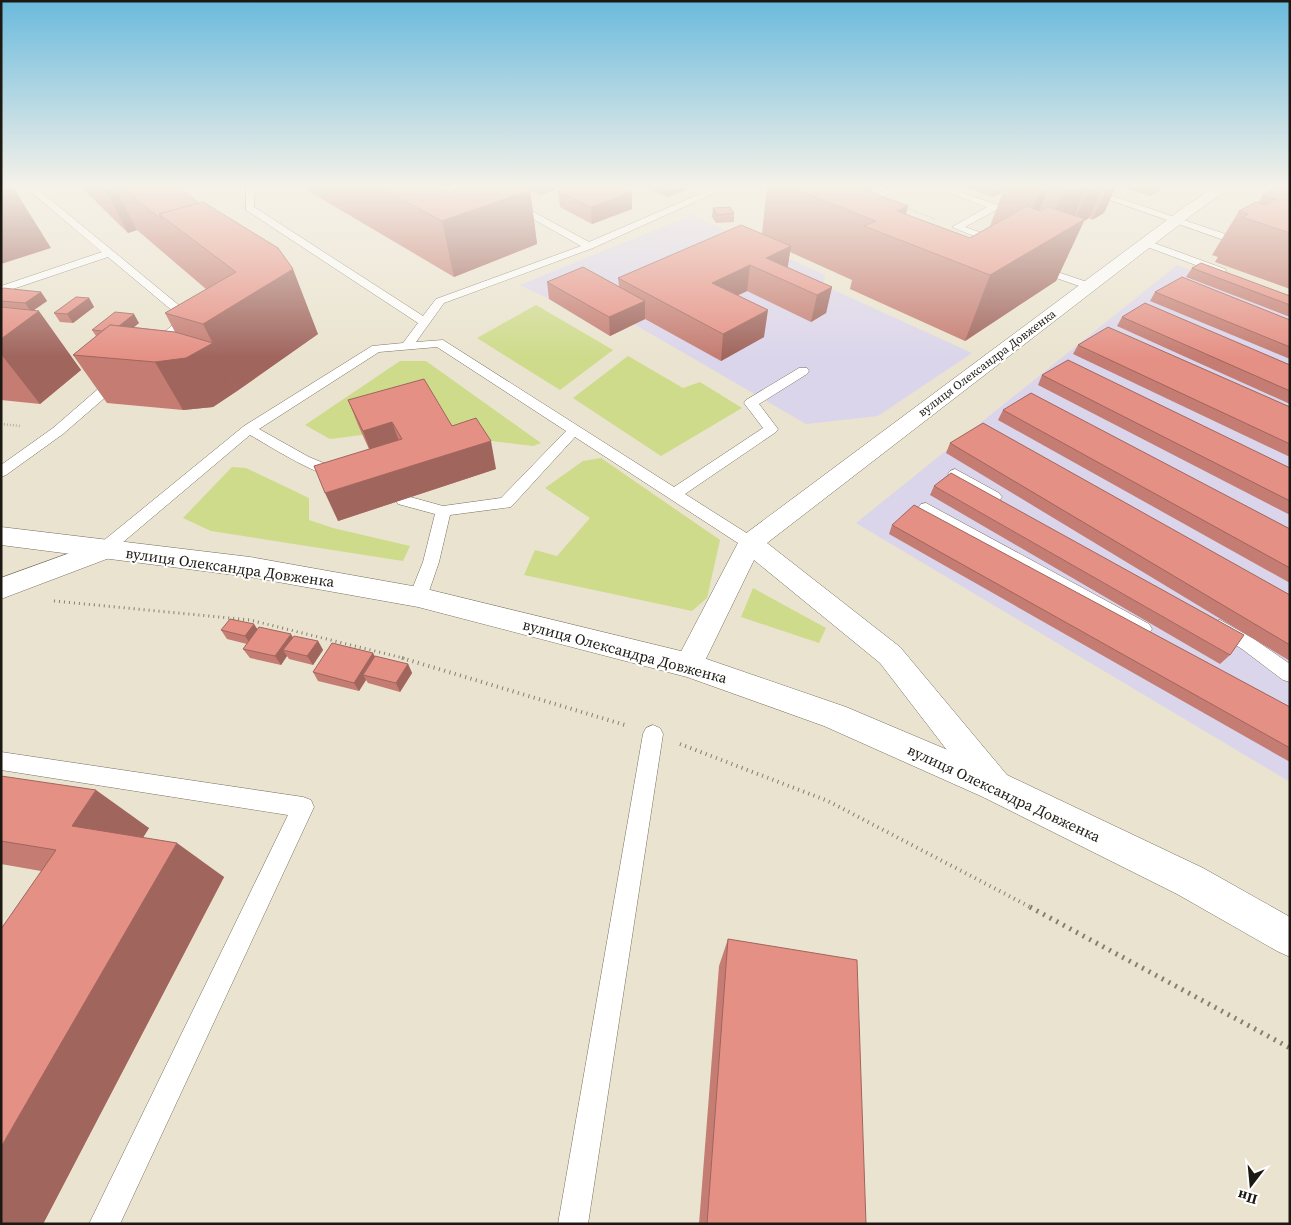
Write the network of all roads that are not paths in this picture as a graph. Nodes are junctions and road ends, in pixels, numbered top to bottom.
1 (97, 243) edge
2 (303, 243) edge
3 (585, 243) edge
4 (596, 243) edge
5 (1146, 243) joint
6 (590, 246) junction
7 (110, 253) junction
8 (1037, 257) edge
9 (1028, 265) edge
10 (1236, 276) edge
11 (1093, 283) junction
12 (1, 290) edge
13 (425, 322) junction
14 (407, 346) junction
15 (145, 356) edge
16 (130, 368) edge
17 (803, 371) dead end
18 (249, 429) junction
19 (574, 430) junction
20 (1, 472) edge
21 (955, 474) edge
22 (351, 480) edge
23 (674, 494) junction
24 (403, 500) dead end
25 (1007, 504) edge
26 (926, 508) dead end
27 (443, 511) junction
28 (1, 536) edge
29 (750, 544) junction
30 (103, 550) junction
31 (1, 589) edge
32 (418, 597) junction
33 (1205, 619) edge
34 (1160, 638) edge
35 (689, 665) junction
36 (1290, 674) edge
37 (653, 734) dead end
38 (1, 761) edge
39 (996, 786) junction
40 (1290, 938) edge
41 (104, 1224) edge
42 (574, 1224) edge

1 - 7 lane
2 - 13 lane
3 - 6 lane
4 - 6 lane
5 - 10 lane
5 - 11 street, вулиця Олександра Довженка
6 - 13 lane
7 - 12 lane
7 - 15 lane
8 - 11 lane
9 - 11 lane
11 - 29 street, вулиця Олександра Довженка
13 - 14 lane
14 - 18 lane
14 - 19 lane
16 - 20 lane
17 - 23 lane
18 - 22 lane
18 - 30 lane
19 - 23 lane
19 - 27 lane
21 - 25 lane
23 - 29 lane
24 - 27 lane
26 - 34 lane
27 - 32 lane
28 - 30 street, вулиця Олександра Довженка
29 - 35 street
29 - 39 street
30 - 31 street
30 - 32 street, вулиця Олександра Довженка
32 - 35 street, вулиця Олександра Довженка
33 - 36 lane
35 - 39 street, вулиця Олександра Довженка
37 - 42 lane
38 - 41 lane
39 - 40 street, вулиця Олександра Довженка

